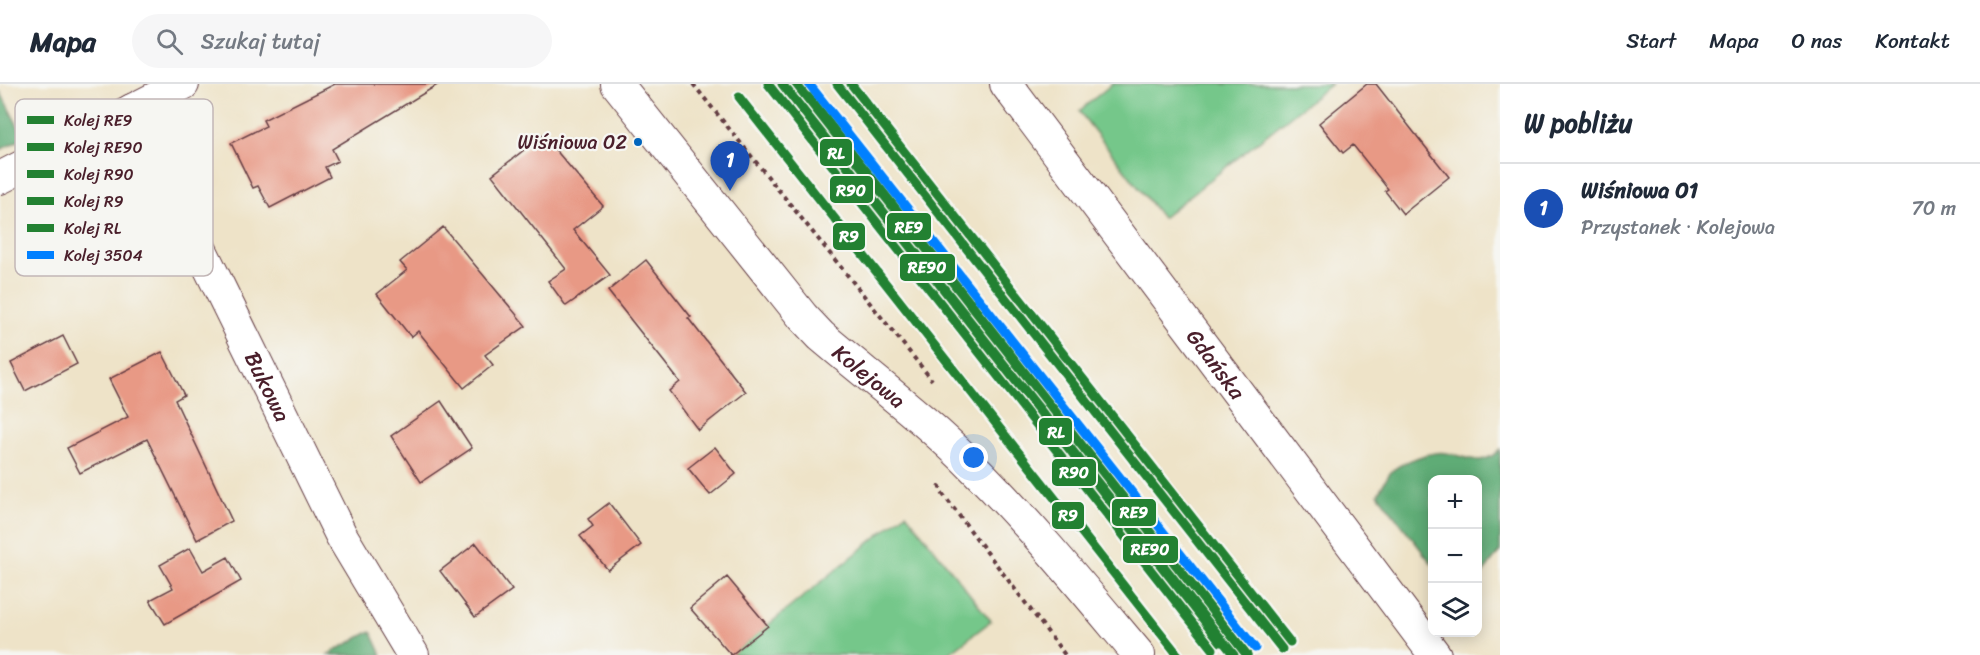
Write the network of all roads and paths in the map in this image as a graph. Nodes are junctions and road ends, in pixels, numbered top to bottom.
1 (183, 84) edge
2 (617, 84) edge
3 (693, 84) edge
4 (1006, 84) edge
5 (154, 99) edge
6 (15, 170) edge
7 (0, 178) edge
8 (213, 275) edge
9 (933, 382) dead end
10 (938, 482) dead end
11 (1431, 649) edge
12 (413, 655) edge
13 (1065, 655) edge
14 (1139, 655) edge

1 - 5 street
2 - 14 street, Kolejowa
3 - 9 path
4 - 11 street, Gdańska
6 - 7 street
8 - 12 street, Bukowa
10 - 13 path

